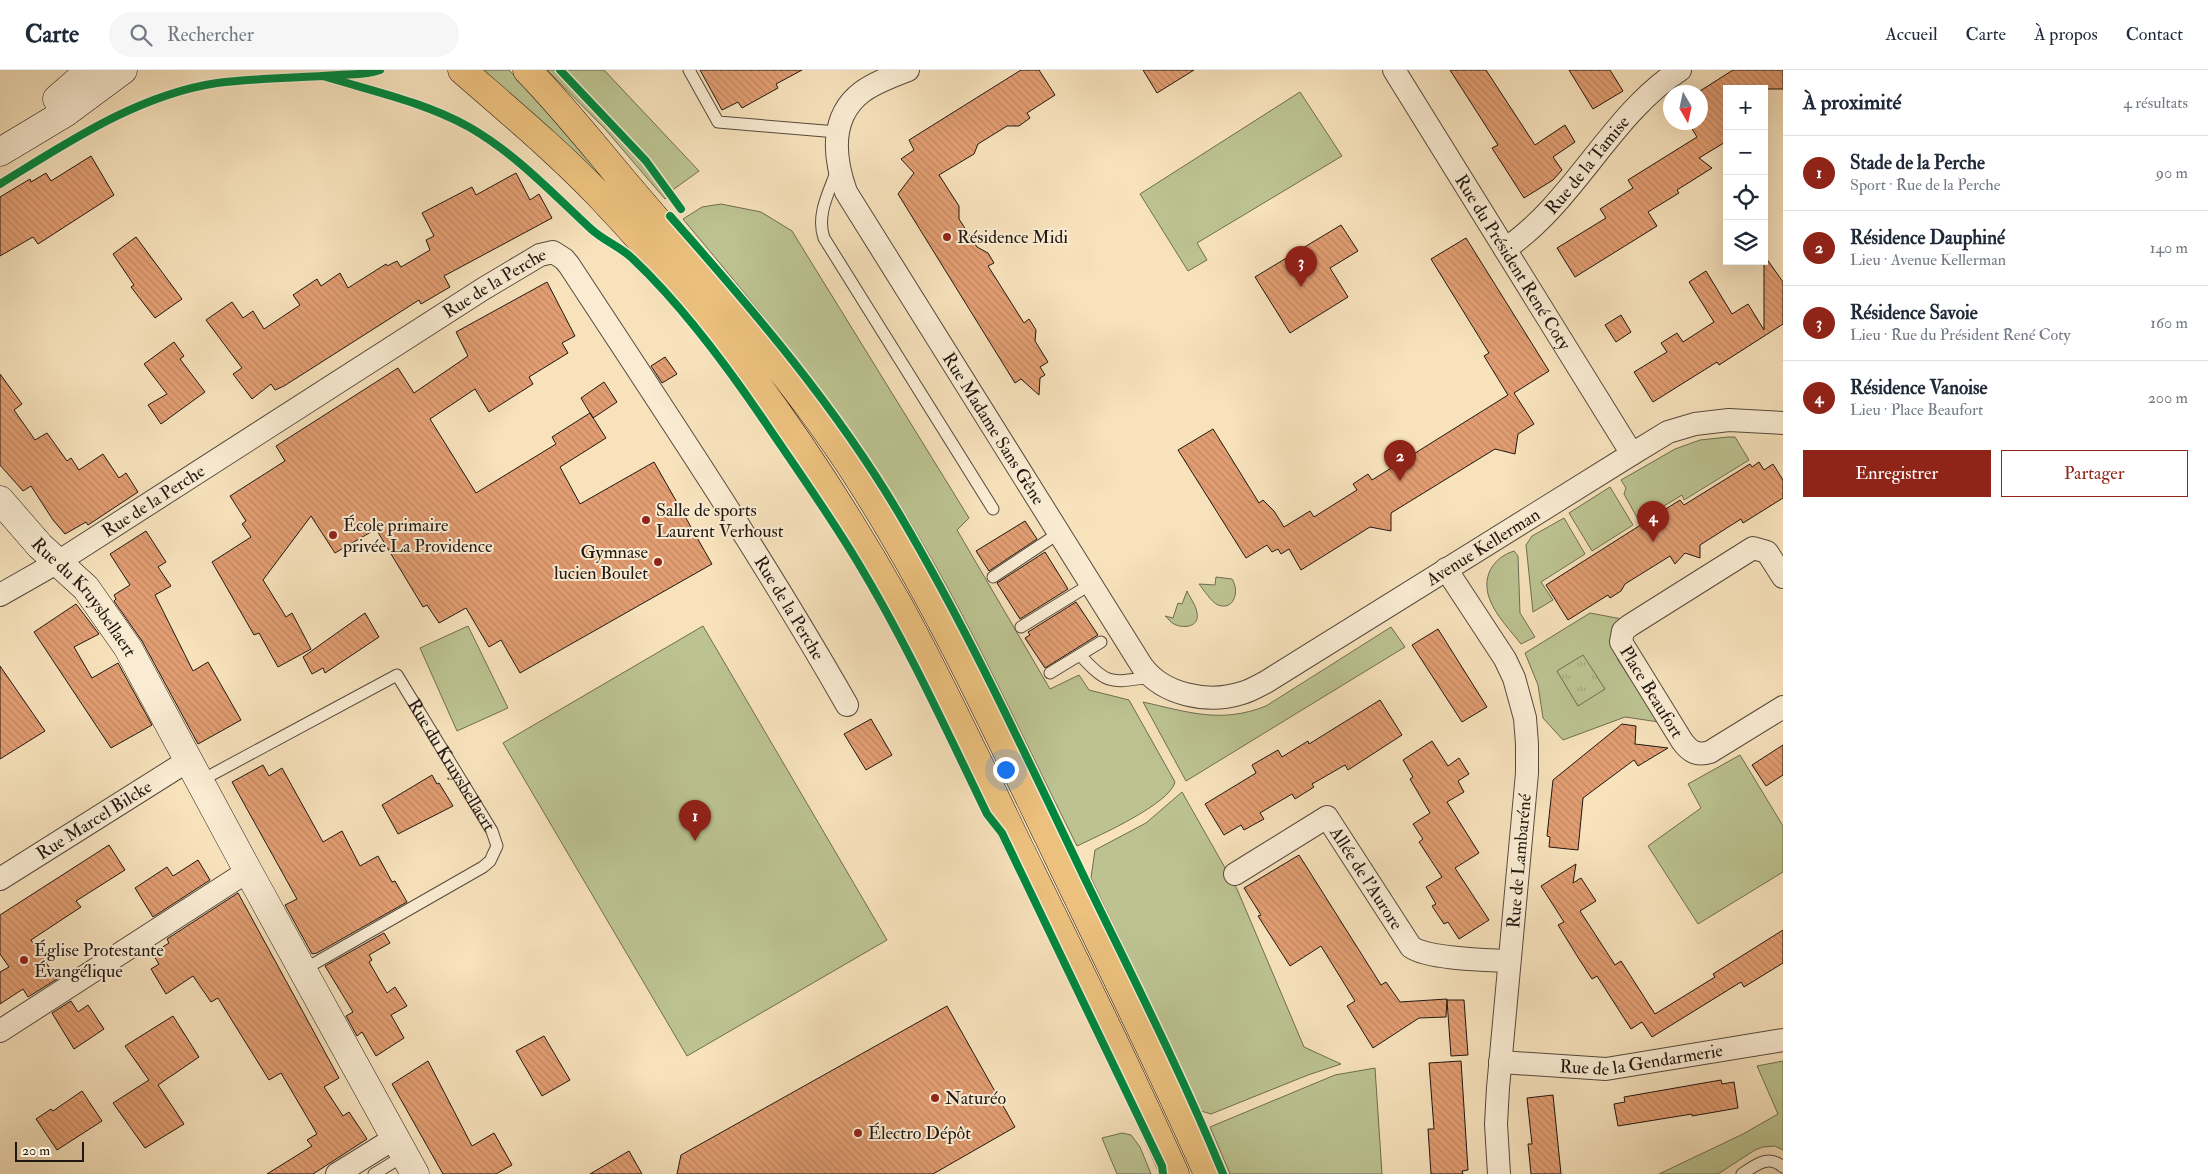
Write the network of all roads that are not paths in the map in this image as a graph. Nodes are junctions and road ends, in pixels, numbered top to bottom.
1 (90, 70) edge
2 (123, 70) edge
3 (462, 70) edge
4 (527, 70) edge
5 (690, 70) edge
6 (1394, 70) edge
7 (893, 73) edge
8 (1669, 73) edge
9 (837, 132) junction
10 (0, 151) edge
11 (838, 166) junction
12 (1505, 249) junction
13 (1783, 423) edge
14 (1632, 454) junction
15 (0, 500) edge
16 (993, 509) dead end
17 (1059, 533) junction
18 (58, 562) junction
19 (1446, 570) junction
20 (993, 577) dead end
21 (1783, 577) edge
22 (1091, 584) junction
23 (0, 595) edge
24 (1021, 628) dead end
25 (1102, 642) dead end
26 (1080, 655) junction
27 (1050, 673) dead end
28 (1152, 677) junction
29 (1192, 695) joint
30 (847, 706) dead end
31 (1783, 707) edge
32 (195, 771) junction
33 (248, 871) junction
34 (1235, 874) dead end
35 (0, 879) edge
36 (1510, 961) junction
37 (303, 970) junction
38 (0, 1031) edge
39 (1783, 1040) edge
40 (1500, 1062) junction
41 (405, 1156) edge
42 (1783, 1167) edge
43 (337, 1174) edge
44 (374, 1174) edge
45 (1175, 1174) edge
46 (1208, 1174) edge
47 (1499, 1174) edge
48 (1742, 1174) edge

1 - 10 street
2 - 10 street
3 - 45 main road
4 - 46 main road
5 - 9 lane
6 - 12 street, Rue du Président René Coty
7 - 9 street
8 - 12 street, Rue de la Tamise
9 - 11 street, Rue Madame Sans Gêne
11 - 16 lane
11 - 17 street, Rue Madame Sans Gêne
12 - 14 street, Rue du Président René Coty
13 - 14 street, Avenue Kellerman
14 - 19 street, Avenue Kellerman
15 - 18 street, Rue du Kruysbellaert
17 - 20 lane
17 - 22 street, Rue Madame Sans Gêne
18 - 23 street
18 - 30 street, Rue de la Perche
18 - 32 street, Rue du Kruysbellaert
19 - 29 street, Avenue Kellerman
19 - 36 street, Rue de Lambaréné
21 - 31 street, Place Beaufort
22 - 24 lane
22 - 28 street, Rue Madame Sans Gêne
25 - 26 lane
26 - 27 lane
26 - 28 lane
28 - 29 street, Rue Madame Sans Gêne
32 - 33 street, Rue du Kruysbellaert
32 - 35 street, Rue Marcel Bilcke
32 - 37 lane, Rue du Kruysbellaert
33 - 37 street, Rue du Kruysbellaert
33 - 38 street
34 - 36 street, Allée de l'Aurore
36 - 40 street, Rue de Lambaréné
37 - 41 street, Rue du Kruysbellaert
39 - 40 street, Rue de la Gendarmerie
40 - 47 street, Rue de Lambaréné
41 - 43 street
41 - 44 lane
42 - 48 lane

